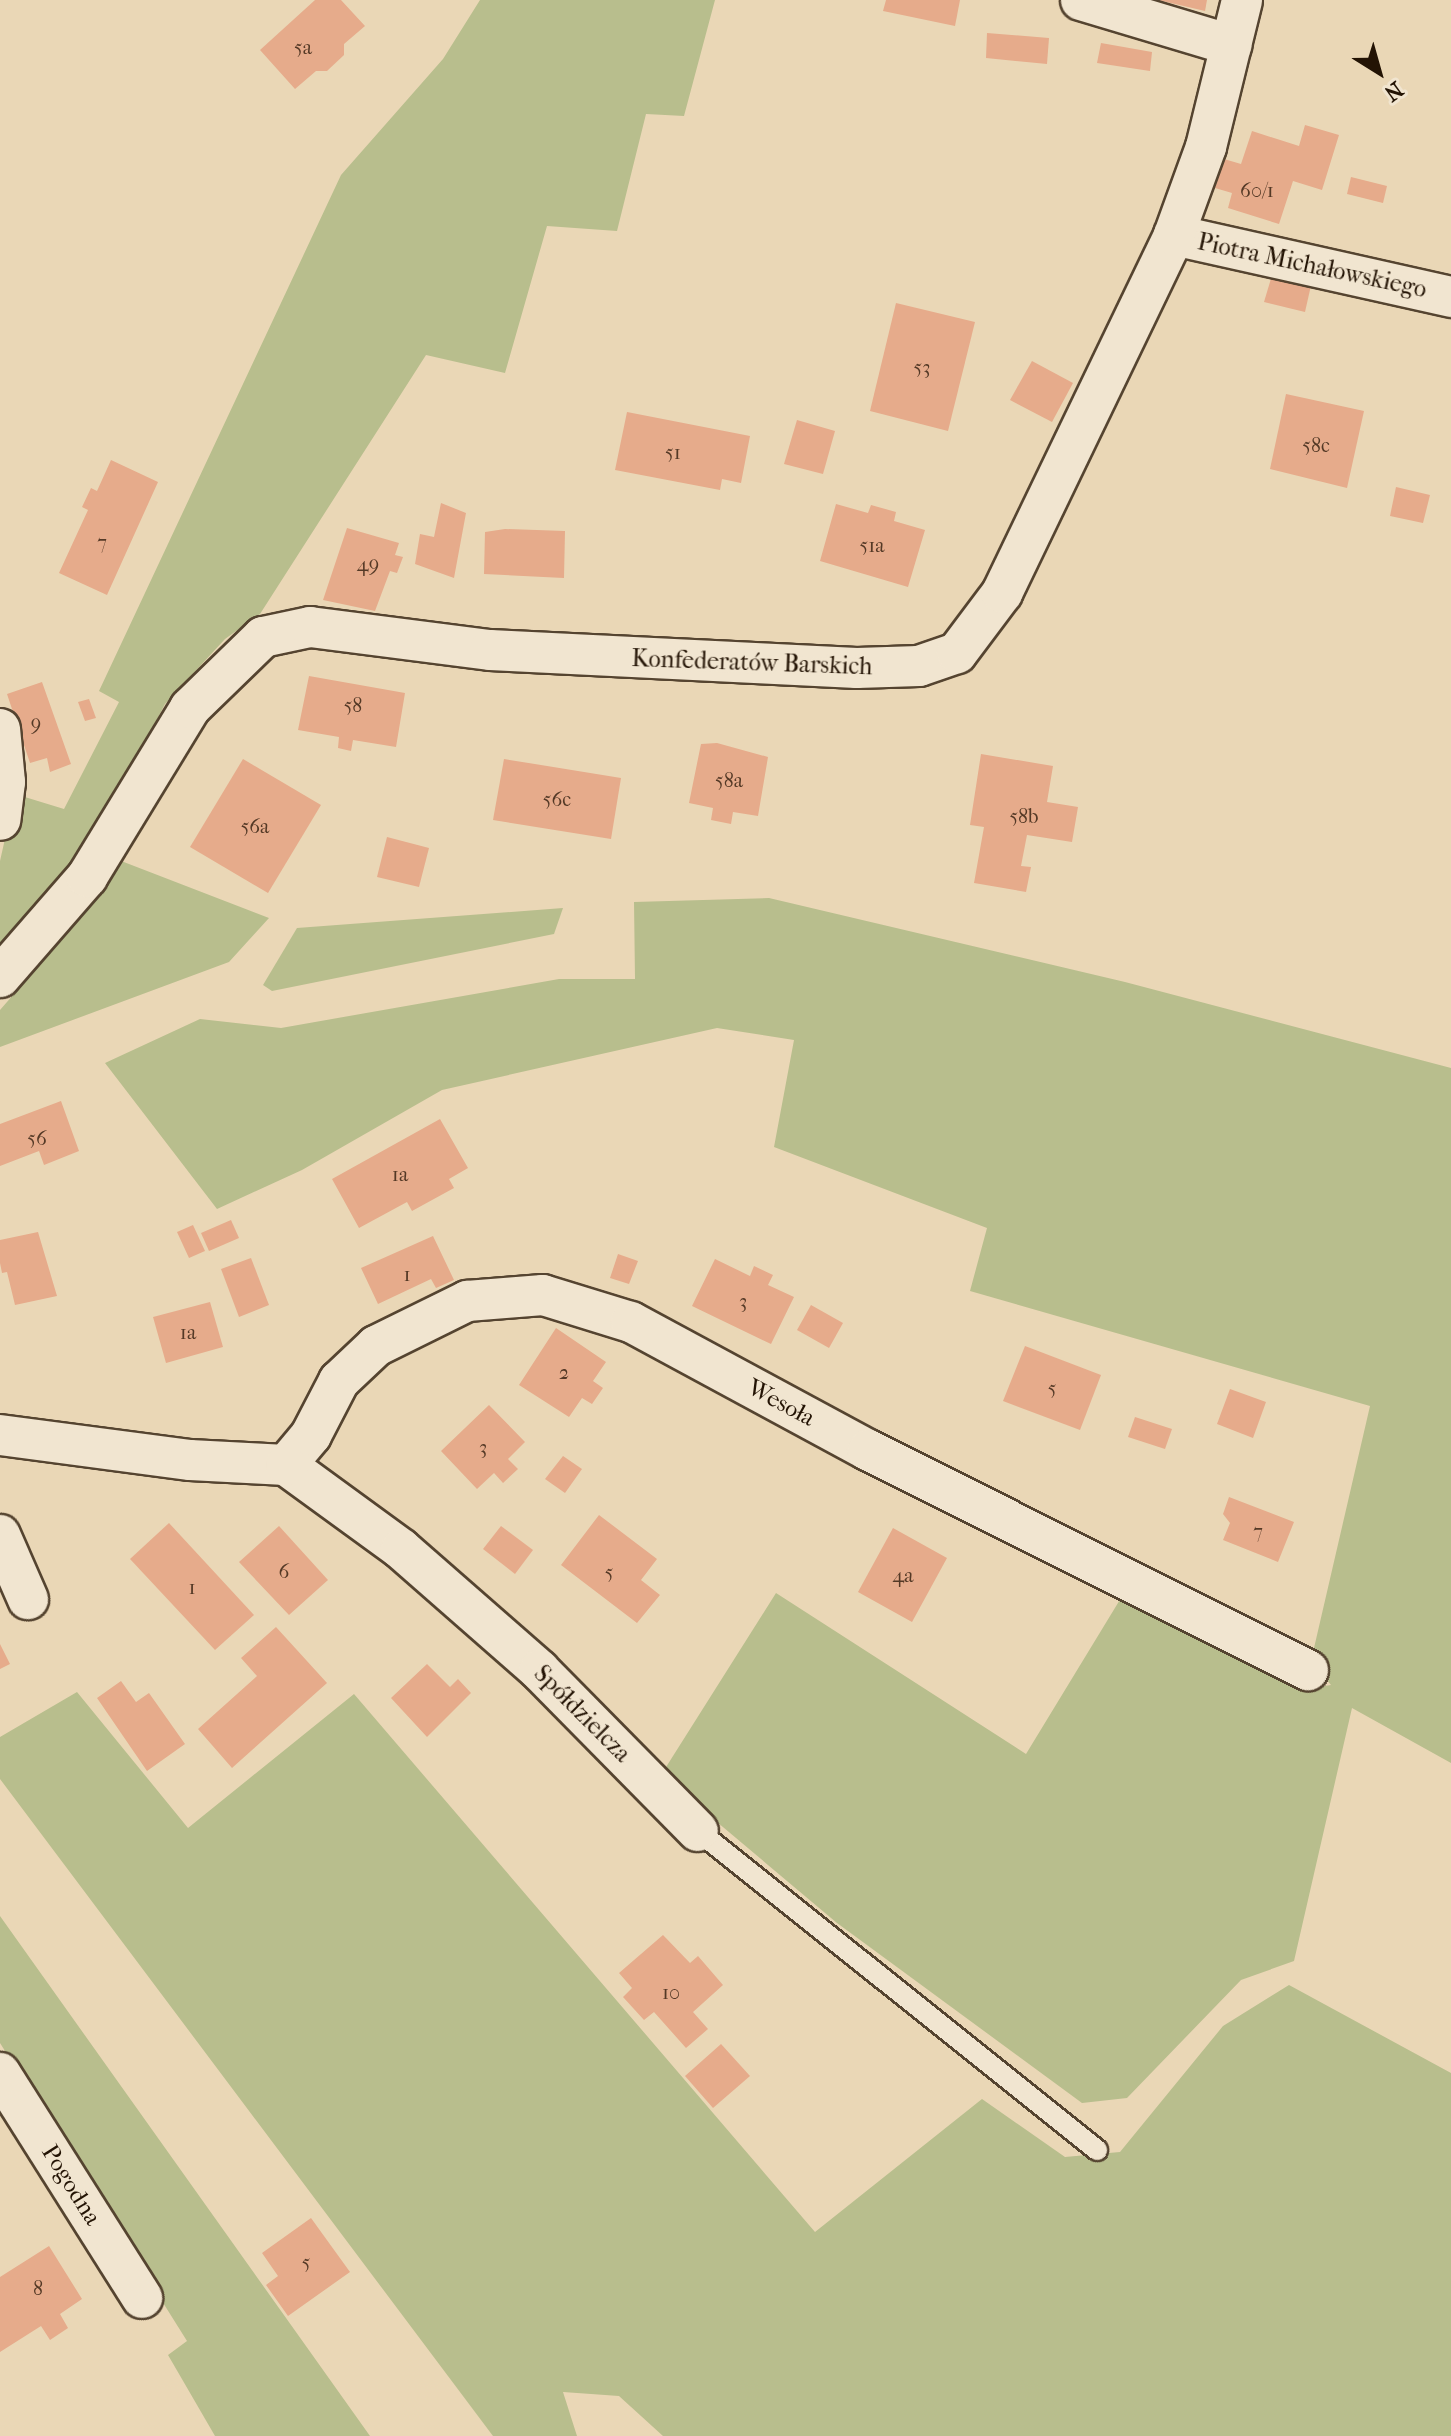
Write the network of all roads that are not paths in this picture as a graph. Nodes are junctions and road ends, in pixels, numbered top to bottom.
1 (1081, 0) edge
2 (1242, 0) edge
3 (1231, 45) junction
4 (1174, 235) junction
5 (1451, 297) edge
6 (0, 729) edge
7 (0, 820) edge
8 (0, 977) edge
9 (0, 1435) edge
10 (286, 1465) junction
11 (0, 1535) edge
12 (28, 1599) dead end
13 (1308, 1670) dead end
14 (698, 1831) joint
15 (0, 2073) edge
16 (1097, 2150) dead end
17 (142, 2298) dead end

1 - 3 street
2 - 3 street, Konfederatów Barskich
3 - 4 street, Konfederatów Barskich
4 - 5 street, Piotra Michałowskiego
4 - 8 street, Konfederatów Barskich
6 - 7 street
9 - 10 street
10 - 13 street, Wesoła
10 - 14 street, Spółdzielcza
11 - 12 street
14 - 16 lane, Spółdzielcza
15 - 17 street, Pogodna

